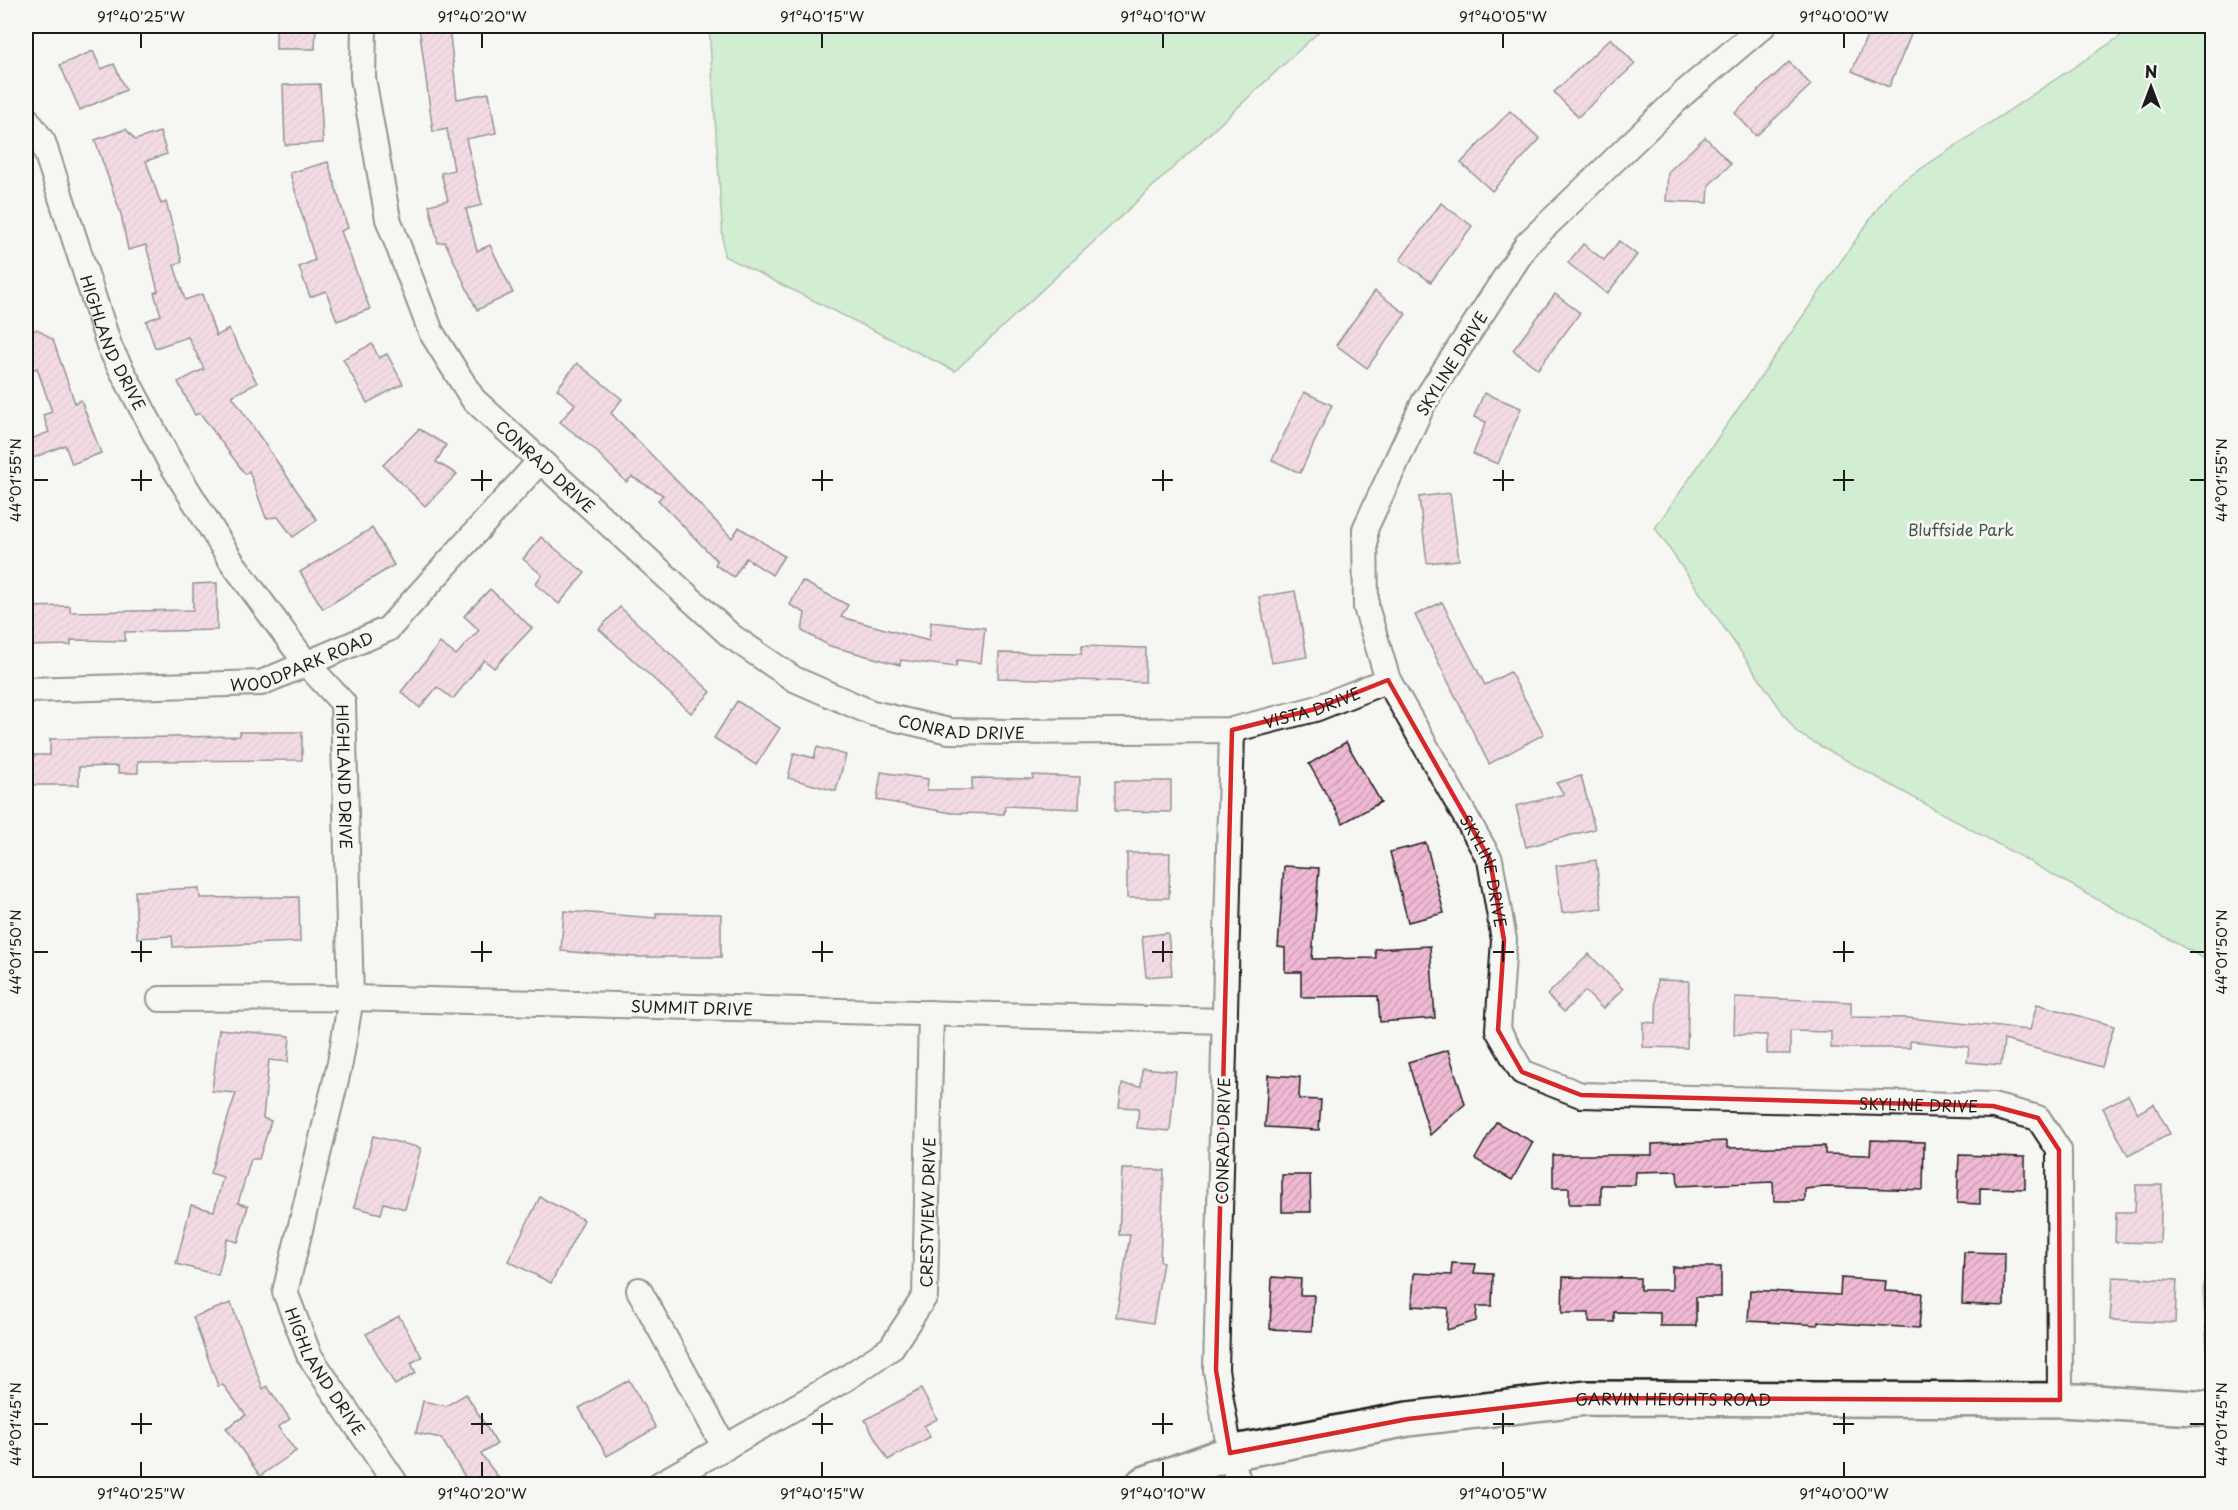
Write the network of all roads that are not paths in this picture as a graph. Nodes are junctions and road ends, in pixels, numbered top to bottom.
1 (364, 26) edge
2 (1763, 26) edge
3 (26, 118) edge
4 (539, 462) junction
5 (306, 663) junction
6 (1388, 680) junction
7 (26, 690) edge
8 (1232, 730) junction
9 (351, 998) junction
10 (160, 999) dead end
11 (931, 1013) junction
12 (1225, 1021) junction
13 (639, 1290) dead end
14 (2060, 1400) junction
15 (2212, 1409) edge
16 (725, 1448) junction
17 (1230, 1453) junction
18 (396, 1485) edge
19 (660, 1485) edge
20 (1143, 1485) edge
21 (1239, 1485) edge

1 - 4 street, CONRAD DRIVE
2 - 6 street, SKYLINE DRIVE
3 - 5 street, HIGHLAND DRIVE
4 - 5 street, WOODPARK ROAD
4 - 8 street, CONRAD DRIVE
5 - 7 street, WOODPARK ROAD
5 - 9 street, HIGHLAND DRIVE
6 - 8 street, VISTA DRIVE
6 - 14 street, SKYLINE DRIVE
8 - 12 street, CONRAD DRIVE
9 - 10 street, SUMMIT DRIVE
9 - 11 street, SUMMIT DRIVE
9 - 18 street, HIGHLAND DRIVE
11 - 12 street, SUMMIT DRIVE
11 - 16 street, CRESTVIEW DRIVE
12 - 17 street, CONRAD DRIVE
13 - 16 street
14 - 15 main road, GARVIN HEIGHTS ROAD
14 - 17 main road, GARVIN HEIGHTS ROAD
16 - 19 street, CRESTVIEW DRIVE
17 - 20 main road, GARVIN HEIGHTS ROAD
17 - 21 street, CONRAD DRIVE

